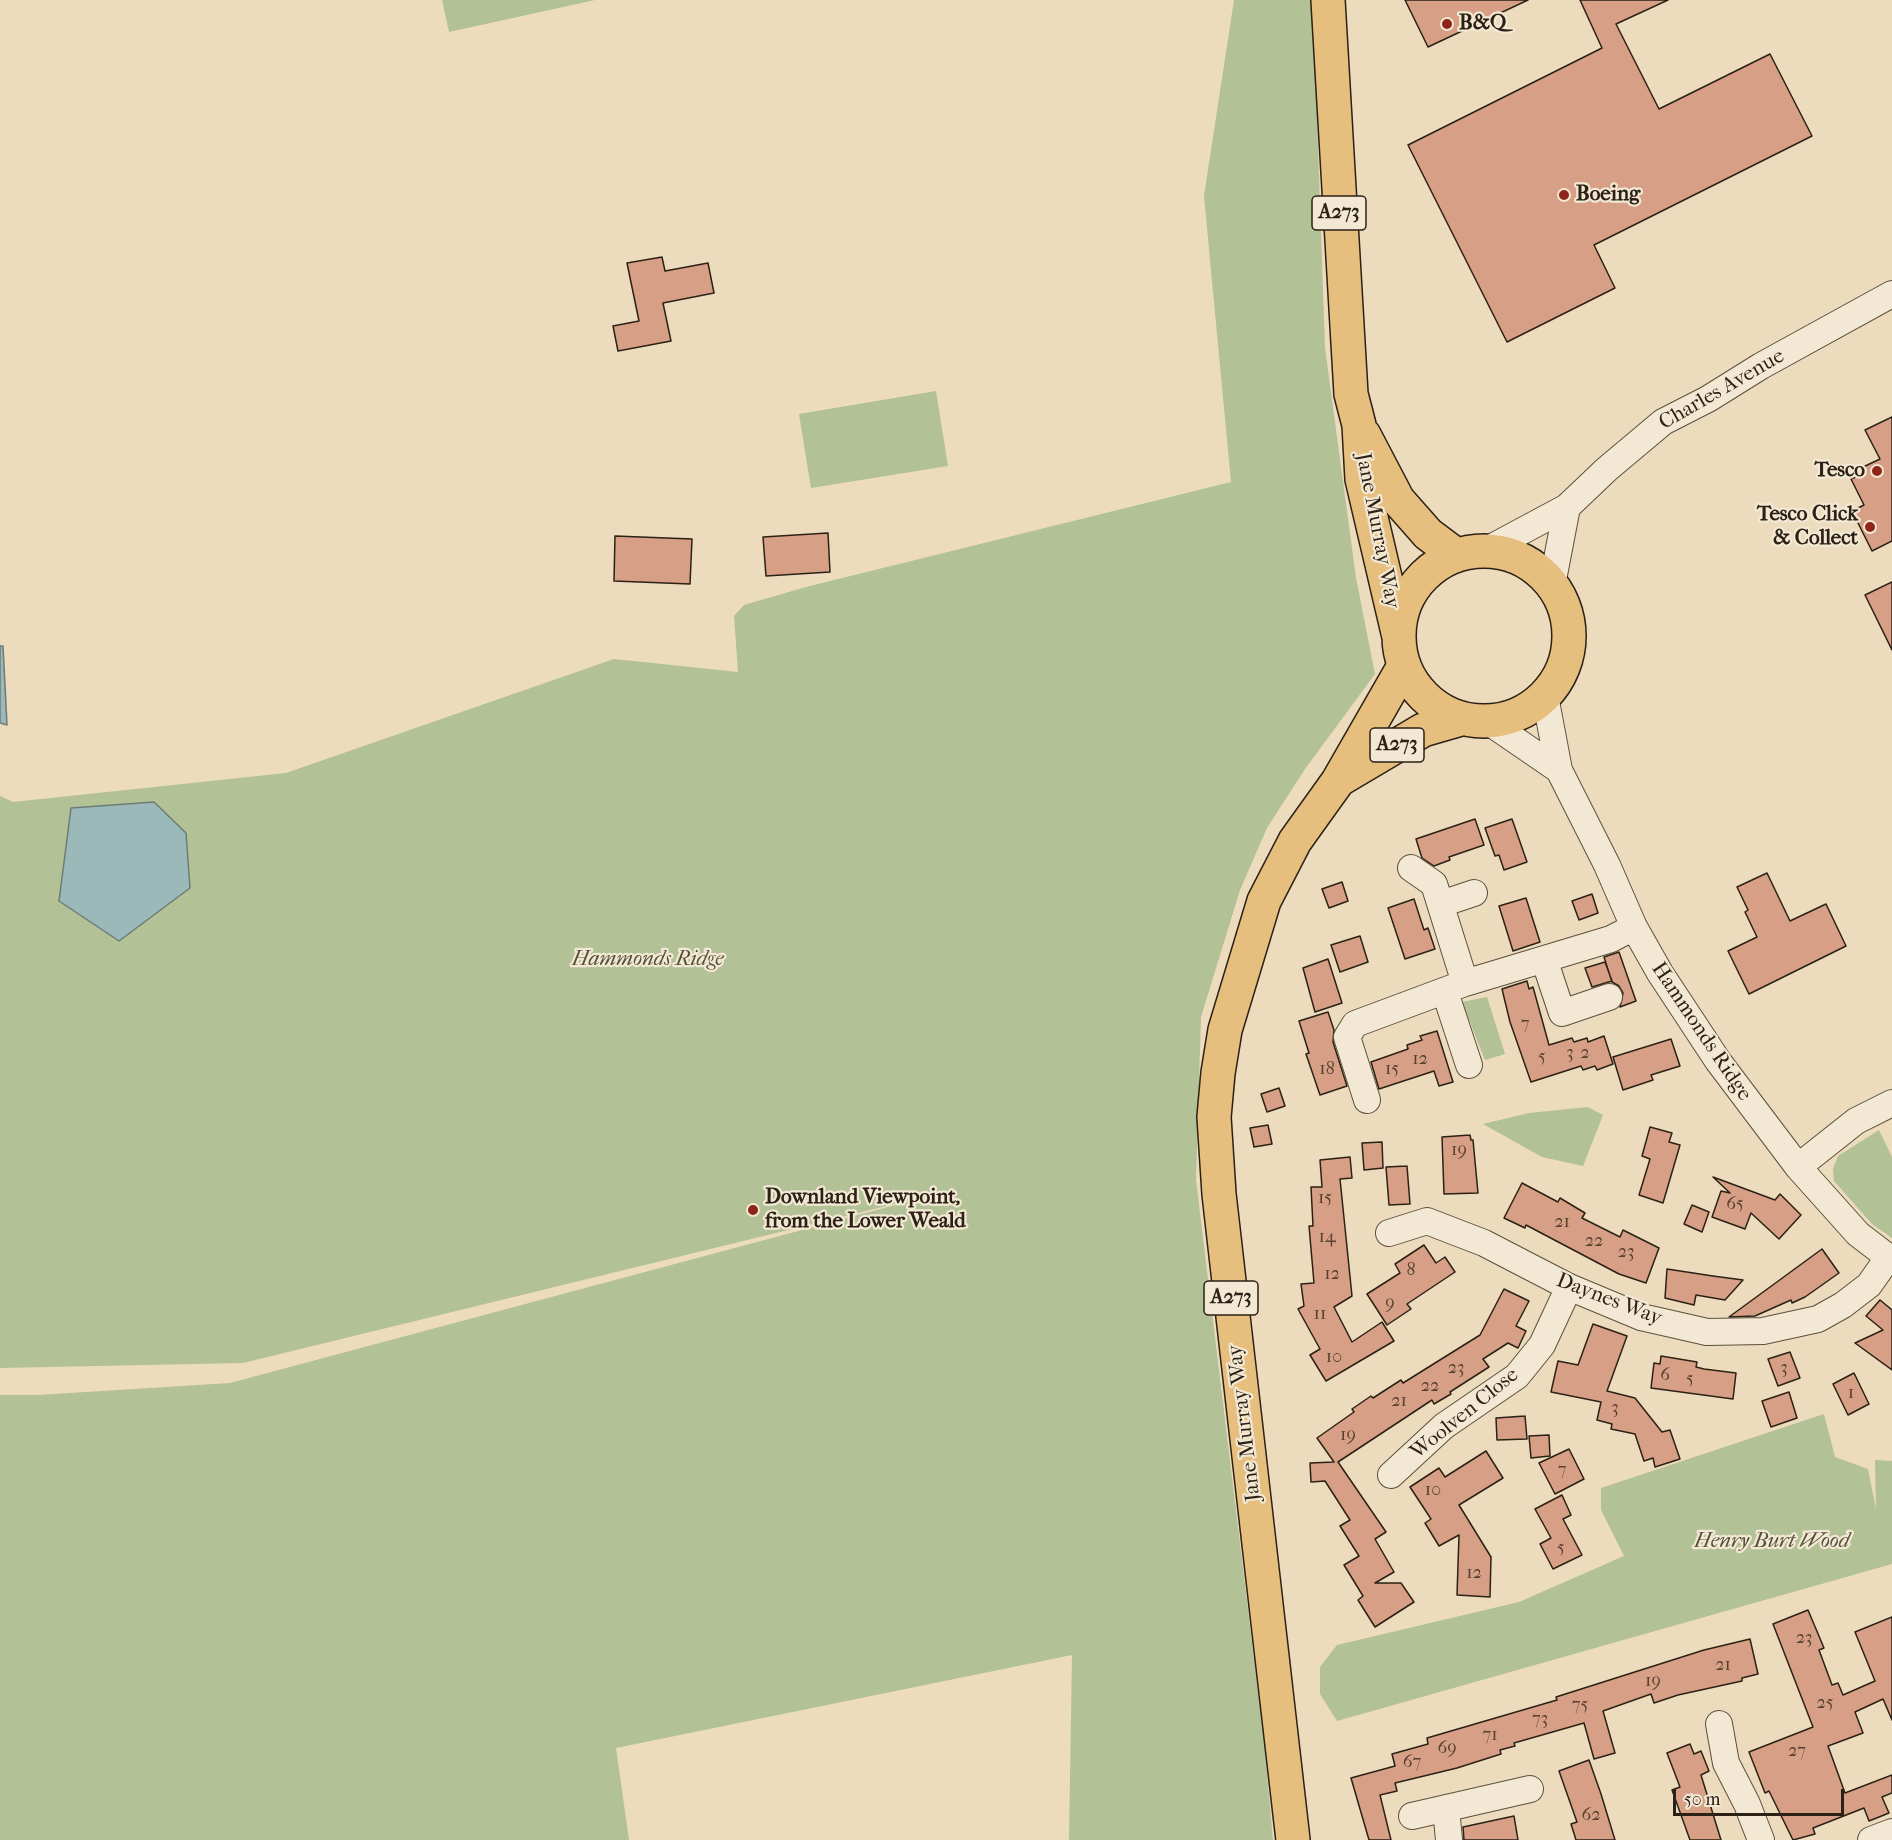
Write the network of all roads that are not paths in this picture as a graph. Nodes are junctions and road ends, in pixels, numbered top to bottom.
1 (1328, 0) edge
2 (1892, 294) edge
3 (1359, 425) junction
4 (1567, 507) junction
5 (1471, 553) junction
6 (1552, 585) junction
7 (1401, 652) junction
8 (1545, 696) junction
9 (1475, 720) junction
10 (1558, 770) junction
11 (1338, 781) junction
12 (1411, 868) dead end
13 (1474, 893) dead end
14 (1441, 904) junction
15 (1634, 927) junction
16 (1544, 959) junction
17 (1455, 987) junction
18 (1609, 997) dead end
19 (1469, 1065) dead end
20 (1367, 1100) dead end
21 (1892, 1103) edge
22 (1798, 1167) junction
23 (1389, 1233) dead end
24 (1890, 1259) edge
25 (1569, 1287) junction
26 (1392, 1475) dead end
27 (1719, 1724) dead end
28 (1530, 1790) dead end
29 (1446, 1808) junction
30 (1412, 1816) dead end
31 (1892, 1832) edge
32 (1293, 1840) edge
33 (1449, 1840) edge
34 (1761, 1840) edge
35 (1871, 1840) edge

1 - 3 main road, Jane Murray Way / A273
2 - 4 street, Charles Avenue
3 - 5 main road, Jane Murray Way / A273
3 - 7 main road, Jane Murray Way / A273
4 - 5 street, Charles Avenue
4 - 6 street
5 - 6 main road
5 - 7 main road
6 - 8 main road
7 - 9 main road
7 - 11 main road, Jane Murray Way / A273
8 - 9 main road
8 - 10 street, Hammonds Ridge
9 - 10 street, Hammonds Ridge
9 - 11 main road, Jane Murray Way / A273
10 - 15 street, Hammonds Ridge
11 - 32 main road, Jane Murray Way / A273
12 - 14 street
13 - 14 street
14 - 17 street
15 - 16 street
15 - 22 street, Hammonds Ridge
16 - 17 street
16 - 18 street
17 - 19 street
17 - 20 street
21 - 22 street
22 - 24 street, Hammonds Ridge
23 - 25 street, Daynes Way
24 - 25 street, Daynes Way
25 - 26 street, Woolven Close
27 - 34 street
28 - 29 street
29 - 30 street
29 - 33 street
31 - 35 street

